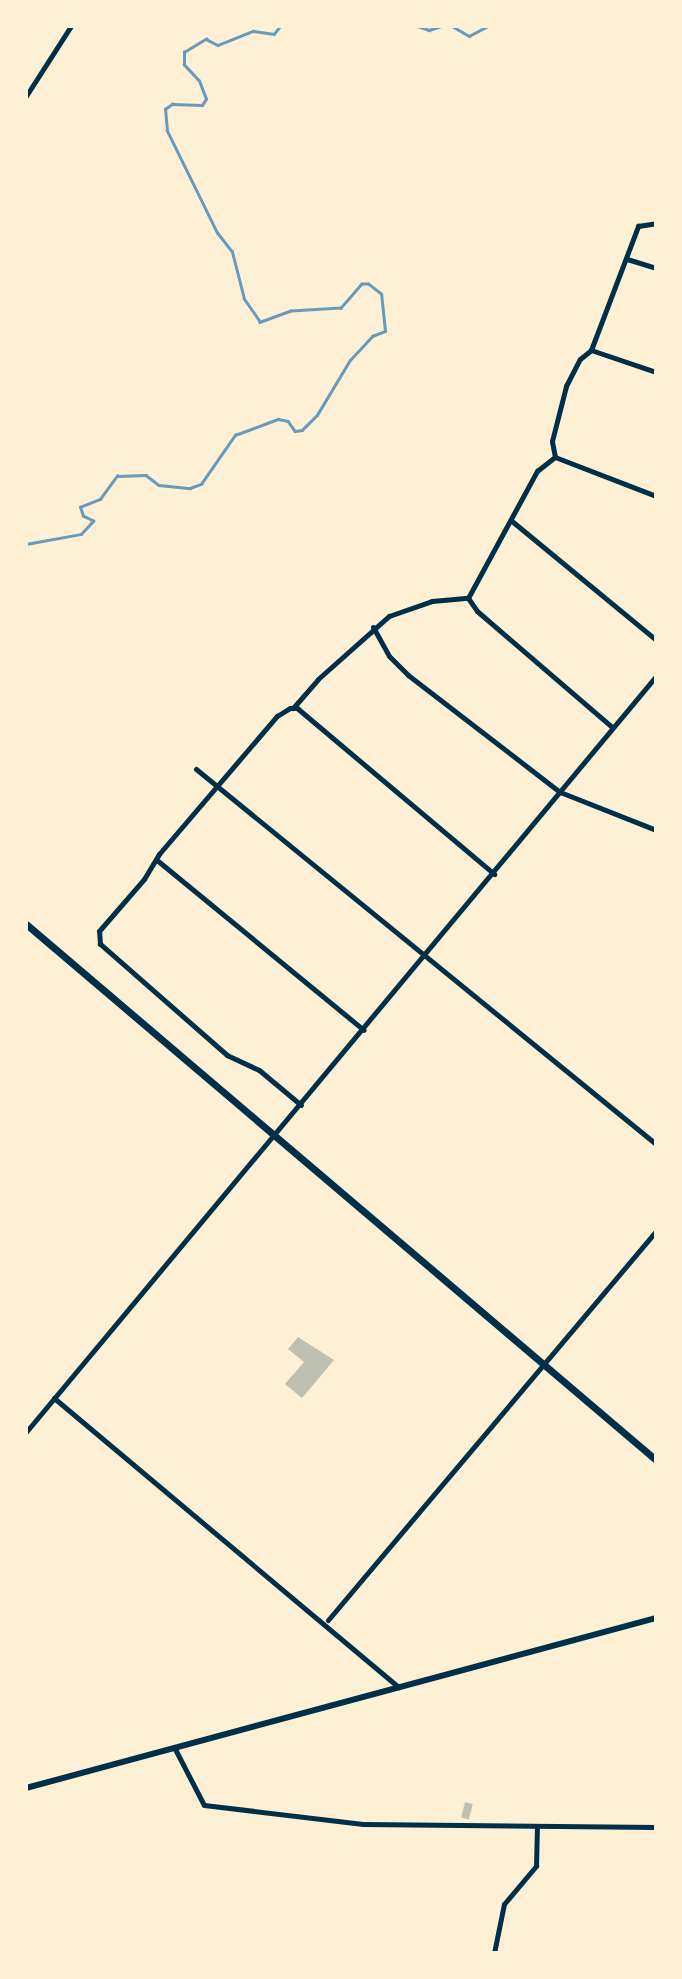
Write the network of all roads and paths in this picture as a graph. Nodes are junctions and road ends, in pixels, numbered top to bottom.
1 (71, 26) edge
2 (26, 96) edge
3 (656, 223) edge
4 (627, 259) junction
5 (656, 268) edge
6 (591, 350) junction
7 (656, 372) edge
8 (555, 457) junction
9 (656, 496) edge
10 (513, 522) junction
11 (468, 598) junction
12 (373, 627) junction
13 (656, 640) edge
14 (656, 676) edge
15 (295, 708) junction
16 (613, 728) junction
17 (196, 769) dead end
18 (217, 784) junction
19 (560, 792) junction
20 (656, 830) edge
21 (158, 861) junction
22 (494, 874) junction
23 (26, 924) edge
24 (426, 955) junction
25 (364, 1030) junction
26 (301, 1105) junction
27 (274, 1138) junction
28 (656, 1144) edge
29 (656, 1231) edge
30 (543, 1363) junction
31 (54, 1398) junction
32 (26, 1432) edge
33 (656, 1460) edge
34 (656, 1618) edge
35 (328, 1620) dead end
36 (399, 1687) junction
37 (174, 1747) junction
38 (26, 1788) edge
39 (537, 1826) junction
40 (656, 1827) edge
41 (494, 1953) edge

1 - 2 street
3 - 4 street
4 - 5 street
4 - 6 street
6 - 7 street
6 - 8 street
8 - 9 street
8 - 10 street
10 - 11 street
10 - 13 street
11 - 12 street
11 - 16 street
12 - 15 street
12 - 19 street
14 - 16 street
15 - 18 street
15 - 22 street
16 - 19 street
17 - 18 street
18 - 21 street
18 - 24 street
19 - 20 street
19 - 22 street
21 - 25 street
21 - 26 street
22 - 24 street
23 - 27 main road
24 - 25 street
24 - 28 street
25 - 26 street
26 - 27 street
27 - 30 main road
27 - 31 street
29 - 30 street
30 - 33 main road
30 - 35 street
31 - 32 street
31 - 36 street
34 - 36 street
36 - 37 street
37 - 38 street
37 - 39 street
39 - 40 street
39 - 41 street

